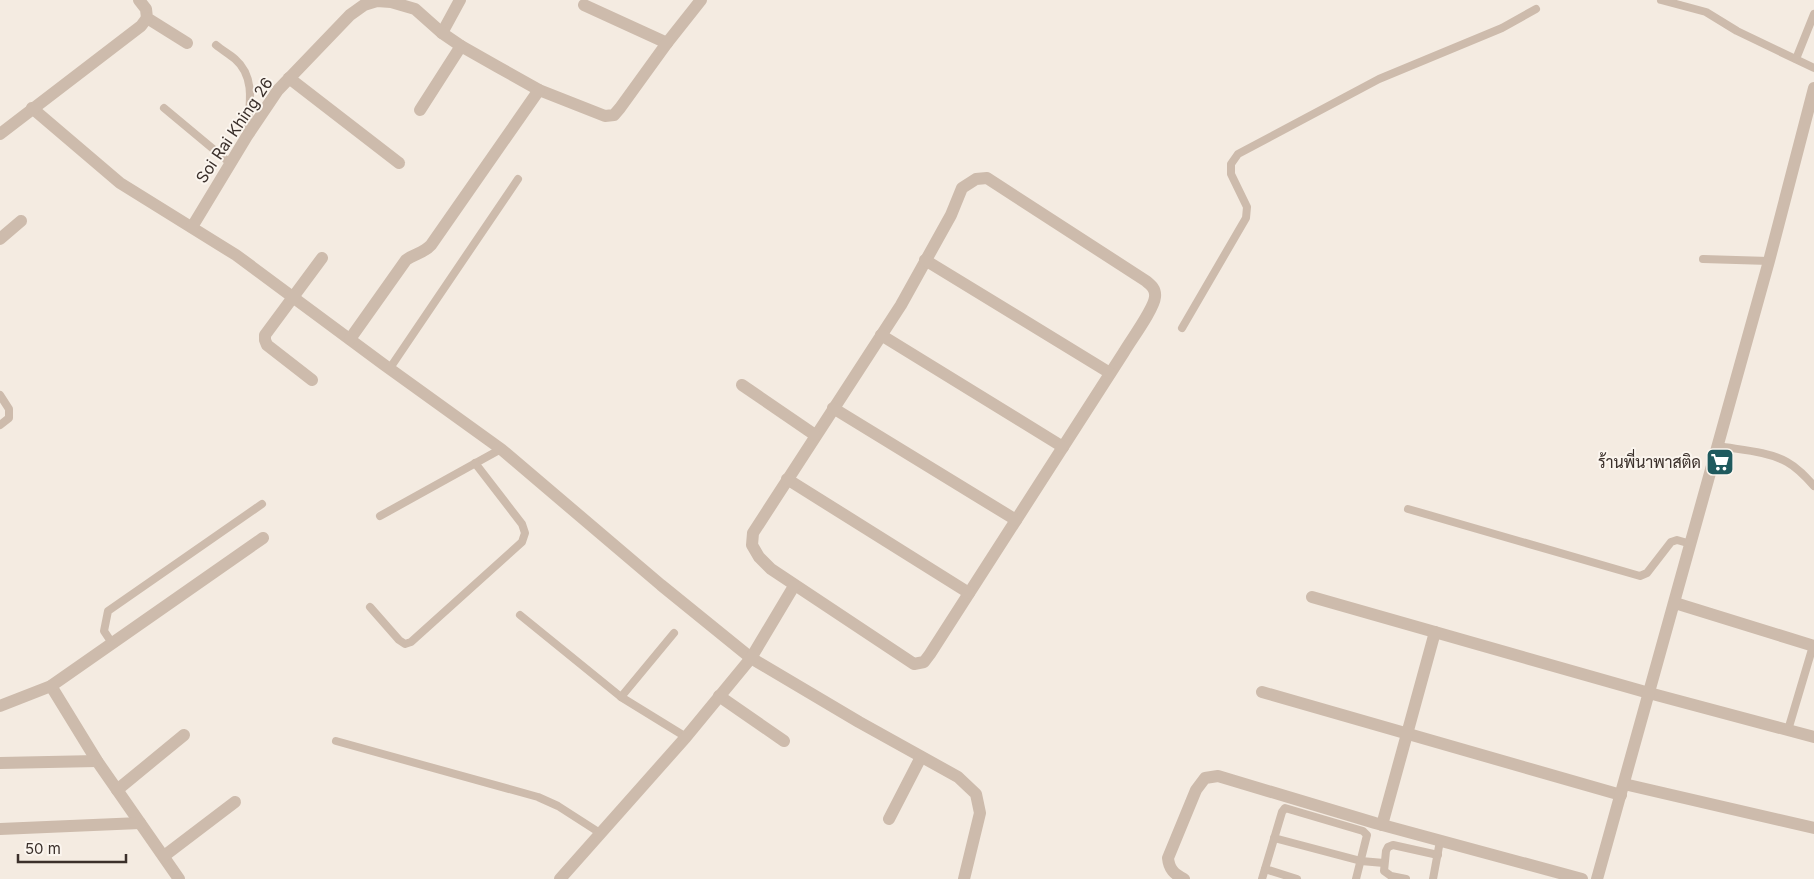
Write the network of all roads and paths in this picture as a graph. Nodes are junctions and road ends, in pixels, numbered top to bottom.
1 (139, 0) edge
2 (460, 0) edge
3 (701, 0) edge
4 (1661, 0) edge
5 (415, 5) edge
6 (584, 5) dead end
7 (1536, 9) dead end
8 (1814, 14) edge
9 (147, 18) junction
10 (442, 33) junction
11 (187, 43) dead end
12 (667, 43) junction
13 (216, 45) dead end
14 (461, 46) junction
15 (1796, 59) junction
16 (1814, 68) edge
17 (289, 78) junction
18 (1814, 88) edge
19 (539, 90) junction
20 (32, 108) junction
21 (164, 108) dead end
22 (420, 110) dead end
23 (0, 134) edge
24 (247, 136) junction
25 (230, 163) junction
26 (399, 163) dead end
27 (518, 179) dead end
28 (21, 221) dead end
29 (192, 227) junction
30 (0, 239) edge
31 (322, 258) dead end
32 (1703, 259) dead end
33 (926, 260) junction
34 (1769, 261) junction
35 (294, 298) junction
36 (1182, 328) dead end
37 (881, 335) junction
38 (350, 339) junction
39 (390, 368) junction
40 (1110, 373) junction
41 (312, 380) dead end
42 (742, 385) dead end
43 (0, 395) edge
44 (833, 408) junction
45 (0, 425) edge
46 (815, 435) junction
47 (1718, 446) junction
48 (1063, 447) junction
49 (501, 449) junction
50 (474, 463) junction
51 (787, 479) junction
52 (1814, 486) edge
53 (262, 504) dead end
54 (1408, 510) dead end
55 (380, 516) dead end
56 (1016, 520) junction
57 (263, 538) dead end
58 (1691, 544) junction
59 (794, 586) junction
60 (969, 593) junction
61 (1312, 597) dead end
62 (1675, 602) junction
63 (370, 607) dead end
64 (520, 615) dead end
65 (674, 632) dead end
66 (1435, 632) junction
67 (112, 643) junction
68 (1814, 646) edge
69 (751, 658) junction
70 (51, 686) junction
71 (1262, 692) dead end
72 (1649, 694) junction
73 (719, 696) junction
74 (622, 697) junction
75 (0, 706) edge
76 (1788, 730) junction
77 (1408, 734) junction
78 (184, 735) dead end
79 (686, 737) junction
80 (1814, 737) edge
81 (336, 741) dead end
82 (784, 741) dead end
83 (921, 757) junction
84 (97, 761) junction
85 (0, 763) edge
86 (1622, 789) junction
87 (117, 790) junction
88 (235, 802) dead end
89 (889, 819) dead end
90 (140, 823) junction
91 (1382, 825) junction
92 (0, 828) edge
93 (1814, 828) edge
94 (600, 833) junction
95 (1274, 838) junction
96 (1440, 841) junction
97 (1438, 855) junction
98 (164, 856) junction
99 (1361, 861) junction
100 (1384, 863) junction
101 (1265, 869) junction
102 (179, 879) edge
103 (560, 879) edge
104 (964, 879) edge
105 (1184, 879) edge
106 (1262, 879) edge
107 (1297, 879) edge
108 (1356, 879) edge
109 (1406, 879) edge
110 (1433, 879) edge
111 (1582, 879) edge
112 (1597, 879) edge

1 - 9 street
2 - 10 street
3 - 12 street, Soi Rai Khing 26
4 - 15 lane
5 - 10 street, Soi Rai Khing 26
5 - 17 street, Soi Rai Khing 26
6 - 12 street
7 - 36 lane
8 - 15 lane
9 - 11 street
9 - 20 street
10 - 14 street, Soi Rai Khing 26
12 - 19 street, Soi Rai Khing 26
13 - 24 lane
14 - 19 street, Soi Rai Khing 26
14 - 22 street
15 - 16 lane
17 - 24 street, Soi Rai Khing 26
17 - 26 street
18 - 34 street
19 - 38 street
20 - 23 street
20 - 29 street
21 - 25 lane
24 - 25 street, Soi Rai Khing 26
25 - 29 street, Soi Rai Khing 26
27 - 39 lane
28 - 30 street
29 - 35 street
31 - 35 street
32 - 34 lane
33 - 37 street
33 - 40 street
33 - 40 street
34 - 47 street
35 - 38 street
35 - 41 street
37 - 44 street
37 - 48 street
38 - 39 street
39 - 49 street
40 - 48 street
42 - 46 street
43 - 45 lane
44 - 46 street
44 - 56 street
46 - 51 street
47 - 52 lane
47 - 58 street
48 - 56 street
49 - 50 lane
49 - 69 street
50 - 55 lane
50 - 63 lane
51 - 59 street
51 - 60 street
53 - 67 lane
54 - 58 lane
56 - 60 street
57 - 67 street
58 - 62 street
59 - 60 street
59 - 69 street
61 - 66 street
62 - 68 street
62 - 72 street
64 - 74 lane
65 - 74 lane
66 - 72 street
66 - 77 street
67 - 70 street
68 - 76 lane
69 - 73 street
69 - 83 street
70 - 75 street
70 - 84 street
71 - 77 street
72 - 76 street
72 - 86 street
73 - 79 street
73 - 82 street
74 - 79 lane
76 - 80 street
77 - 86 street
77 - 91 street
78 - 87 street
79 - 94 street
81 - 94 lane
83 - 89 street
83 - 104 street
84 - 85 street
84 - 87 street
86 - 93 street
86 - 112 street
87 - 90 street
88 - 98 street
90 - 92 street
90 - 98 street
91 - 96 street
91 - 105 street
94 - 103 street
95 - 99 lane
95 - 99 lane
95 - 101 lane
96 - 97 lane
96 - 111 street
97 - 100 lane
97 - 110 lane
98 - 102 street
99 - 100 lane
99 - 108 lane
100 - 109 lane
101 - 106 lane
101 - 107 lane

